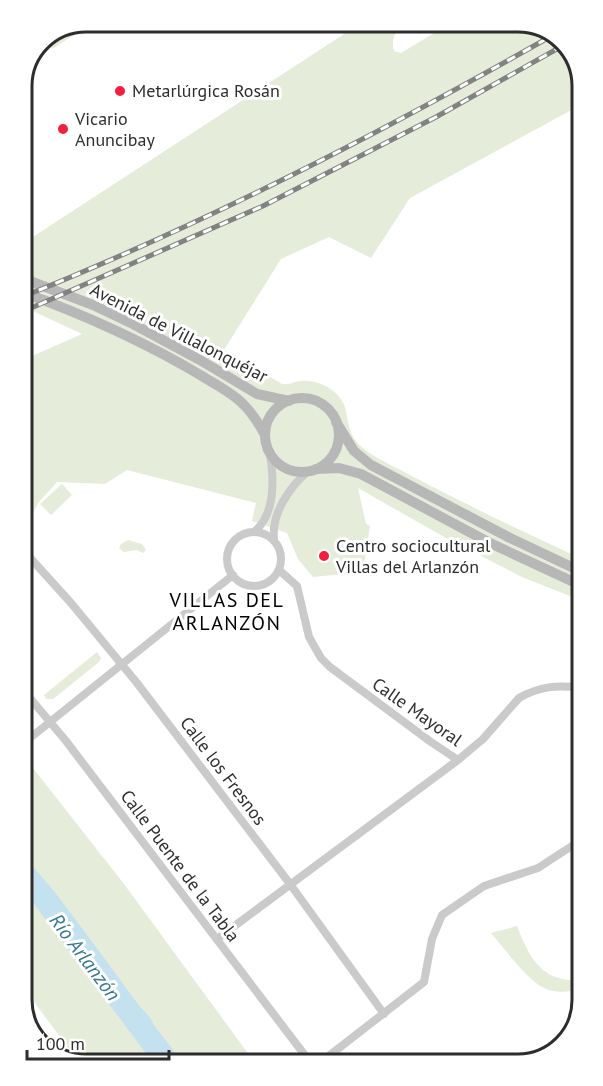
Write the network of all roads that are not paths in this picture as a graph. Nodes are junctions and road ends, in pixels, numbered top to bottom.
1 (32, 282) edge
2 (32, 296) edge
3 (289, 401) junction
4 (336, 422) junction
5 (265, 435) junction
6 (270, 454) junction
7 (312, 470) junction
8 (254, 532) junction
9 (274, 540) junction
10 (32, 561) edge
11 (572, 567) edge
12 (279, 570) junction
13 (233, 575) junction
14 (572, 581) edge
15 (121, 664) junction
16 (572, 687) edge
17 (32, 700) edge
18 (50, 721) junction
19 (32, 736) edge
20 (458, 760) junction
21 (572, 846) edge
22 (290, 884) junction
23 (217, 939) junction
24 (384, 1014) junction
25 (303, 1054) edge
26 (332, 1054) edge

1 - 3 street, Avenida de Villalonquéjar
2 - 5 street, Avenida de Villalonquéjar
3 - 4 street
3 - 5 street
4 - 7 street
4 - 11 street
5 - 6 street
6 - 7 street
6 - 8 street
7 - 9 street
7 - 14 street
8 - 9 street
8 - 13 street
9 - 12 street
10 - 15 street, Calle los Fresnos
12 - 13 street
12 - 20 street, Calle Mayoral
13 - 15 street
15 - 18 street
15 - 22 street, Calle los Fresnos
16 - 20 street, Calle Mayoral
17 - 18 street, Calle Puente de la Tabla
18 - 19 street
18 - 23 street, Calle Puente de la Tabla
20 - 22 street
21 - 24 street
22 - 23 street
22 - 24 street, Calle los Fresnos
23 - 25 street, Calle Puente de la Tabla
24 - 26 street

